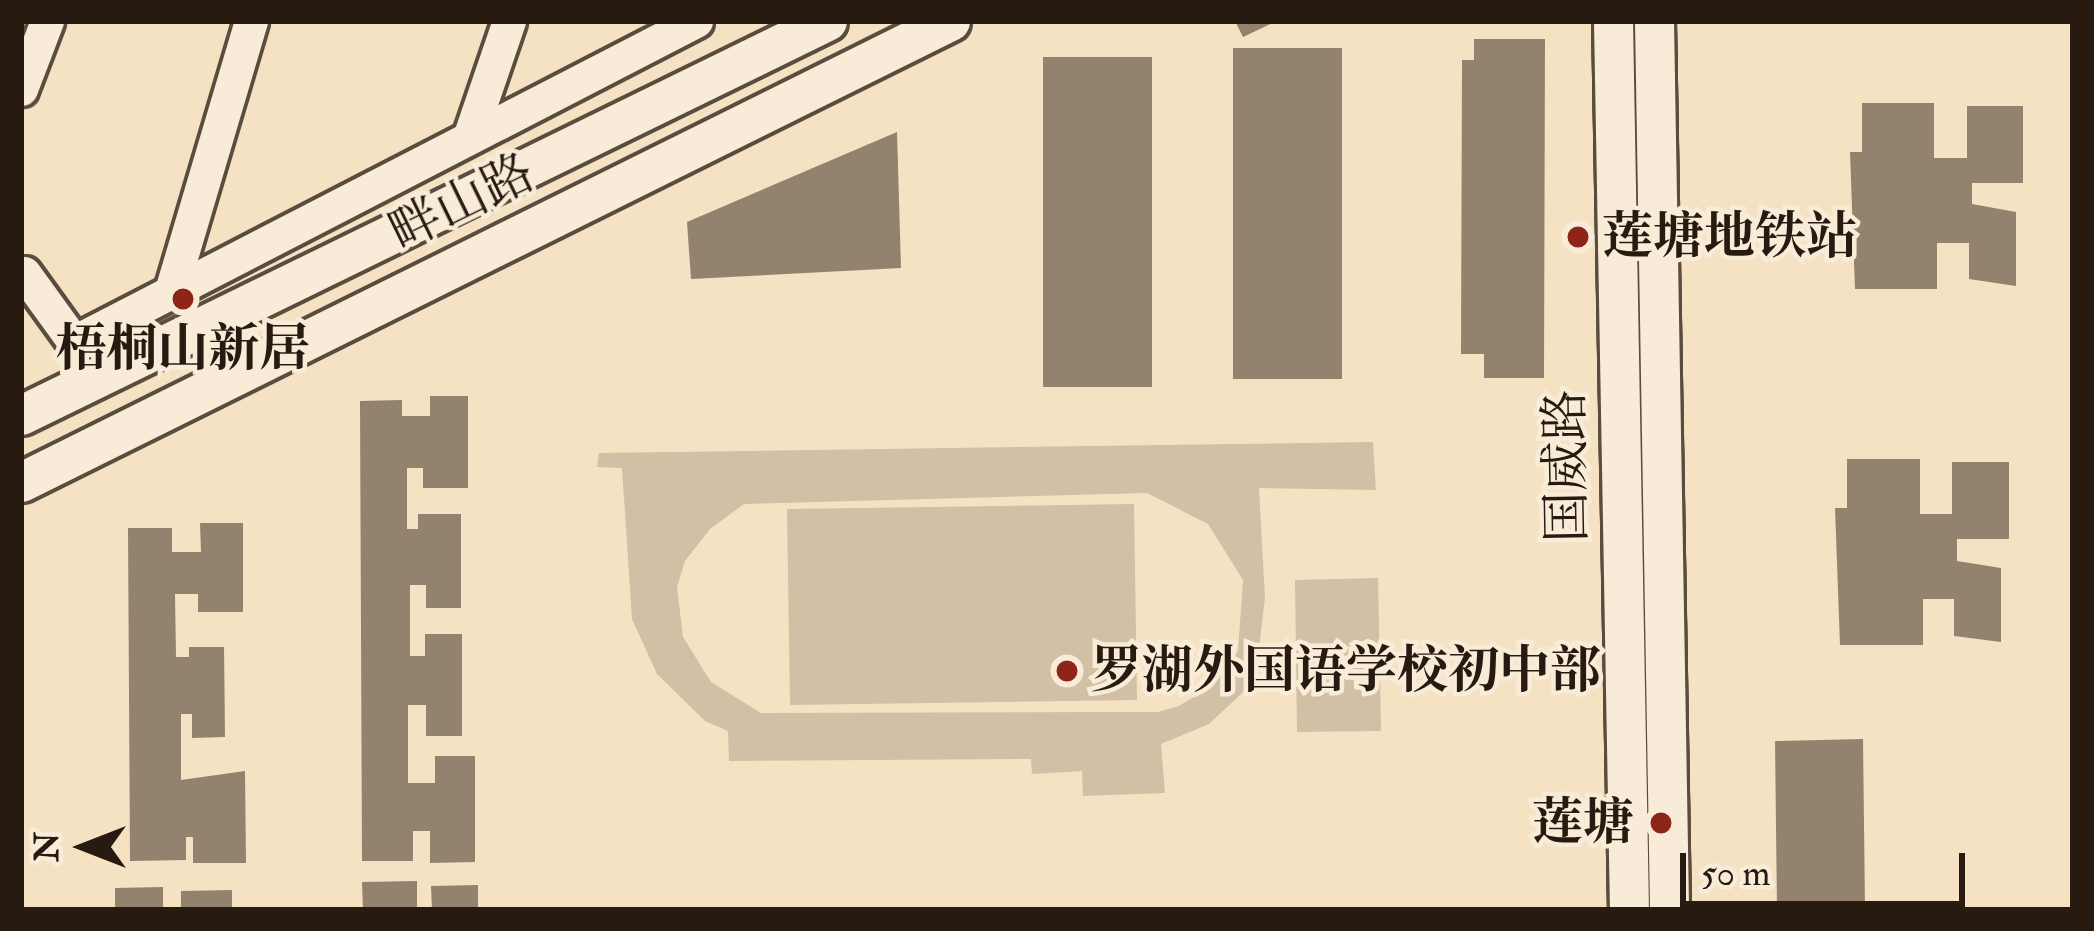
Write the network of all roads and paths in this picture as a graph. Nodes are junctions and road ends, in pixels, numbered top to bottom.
1 (47, 21) edge
2 (251, 21) edge
3 (509, 21) edge
4 (696, 21) edge
5 (827, 21) edge
6 (950, 21) edge
7 (1613, 21) edge
8 (1654, 21) edge
9 (21, 89) edge
10 (471, 132) junction
11 (24, 273) dead end
12 (171, 291) junction
13 (21, 415) edge
14 (21, 482) edge
15 (1629, 910) edge
16 (1669, 910) edge

1 - 9 street
2 - 12 street
3 - 10 street
4 - 10 street
5 - 13 street, 畔山路
6 - 14 street, 畔山路
7 - 15 street, 国威路
8 - 16 street, 国威路
10 - 12 street
11 - 12 street

